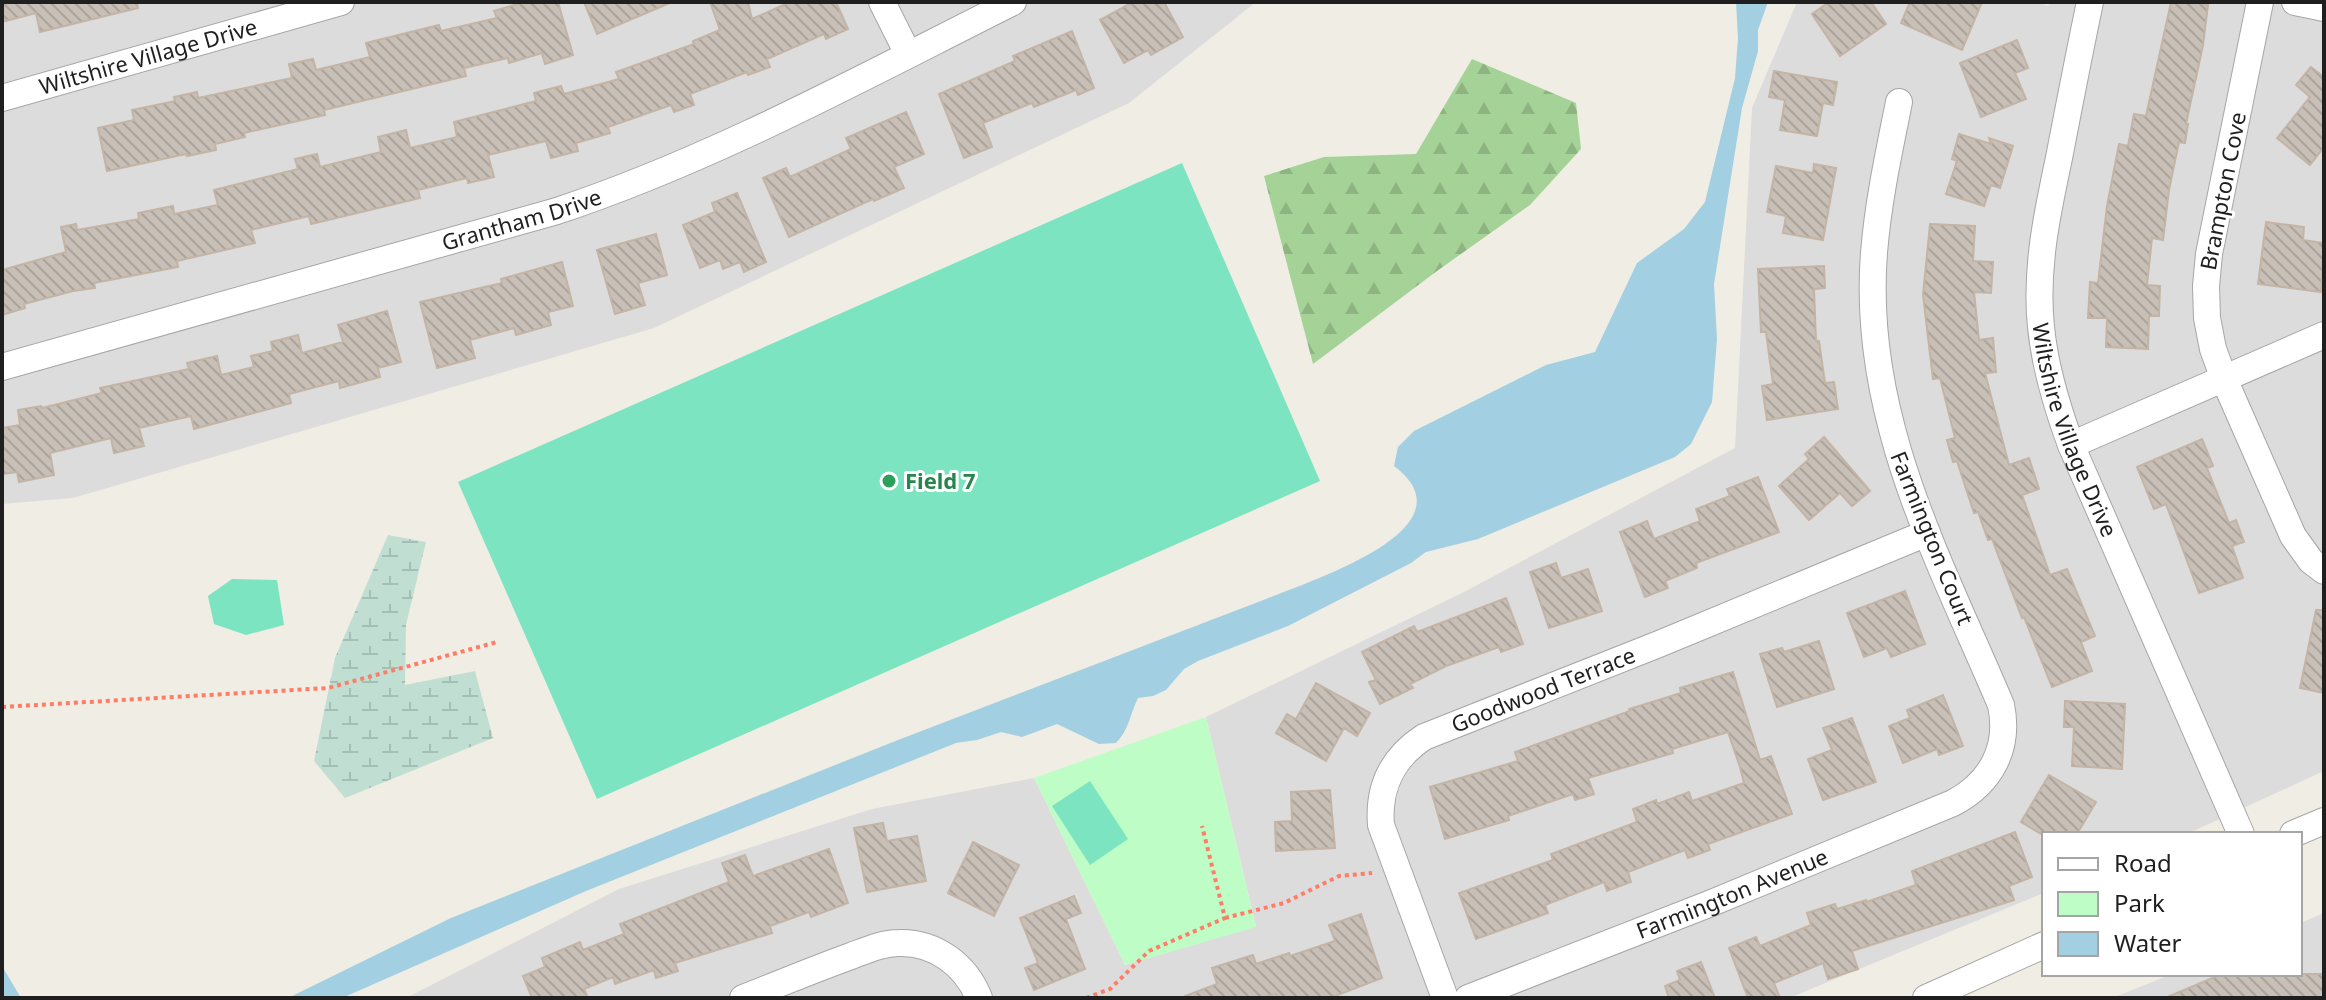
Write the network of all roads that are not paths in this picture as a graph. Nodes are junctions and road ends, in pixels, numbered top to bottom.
1 (341, 2) edge
2 (882, 2) edge
3 (1013, 2) edge
4 (2090, 2) edge
5 (2260, 2) edge
6 (2295, 2) edge
7 (2324, 8) edge
8 (908, 54) junction
9 (2, 98) edge
10 (1899, 102) dead end
11 (2324, 335) edge
12 (2, 367) edge
13 (2224, 379) junction
14 (2071, 445) junction
15 (1927, 533) junction
16 (2324, 571) edge
17 (1988, 776) joint
18 (2324, 821) edge
19 (2240, 832) edge
20 (2298, 832) edge
21 (2042, 946) edge
22 (743, 998) edge
23 (979, 998) edge
24 (1445, 998) edge
25 (1468, 998) edge
26 (1926, 998) edge

1 - 9 street, Wiltshire Village Drive
2 - 8 street
3 - 8 street, Grantham Drive
4 - 14 street, Wiltshire Village Drive
5 - 13 street, Brampton Cove
6 - 7 street
8 - 12 street, Grantham Drive
10 - 15 street, Farmington Court
11 - 13 street
13 - 14 street
13 - 16 street, Brampton Cove
14 - 19 street, Wiltshire Village Drive
15 - 17 street, Farmington Court
15 - 24 street, Goodwood Terrace
17 - 25 street, Farmington Avenue
18 - 20 street
21 - 26 street
22 - 23 street

